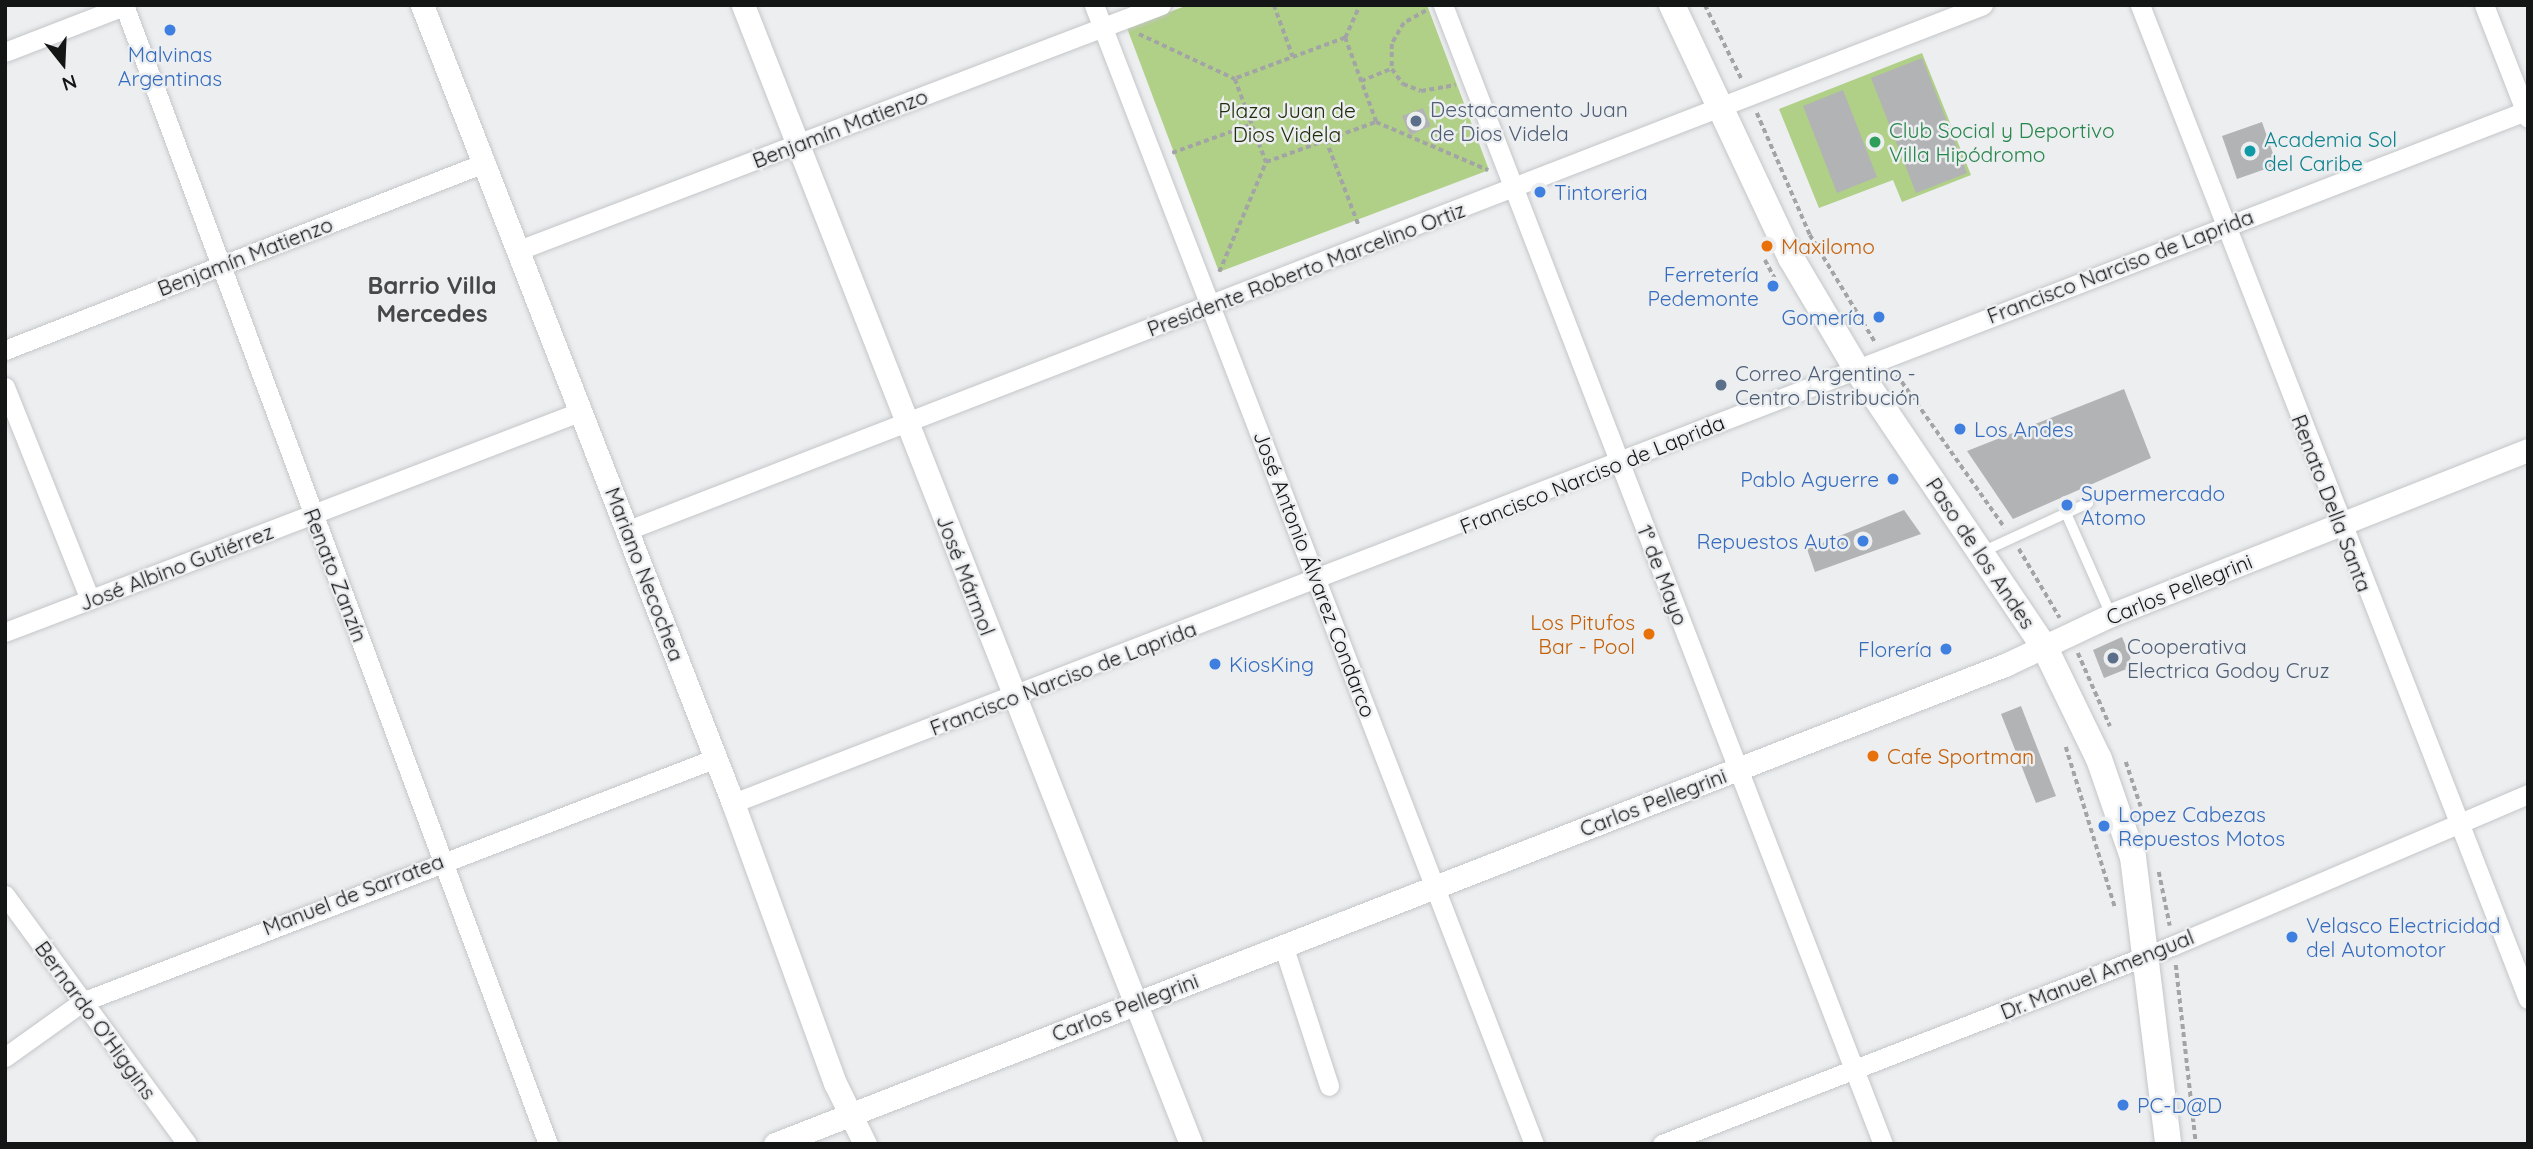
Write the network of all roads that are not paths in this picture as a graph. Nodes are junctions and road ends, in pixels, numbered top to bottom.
1 (125, 5) edge
2 (422, 5) edge
3 (743, 5) edge
4 (1094, 5) edge
5 (1161, 5) edge
6 (1671, 5) edge
7 (1983, 5) edge
8 (2140, 5) edge
9 (2484, 5) edge
10 (1436, 7) edge
11 (1103, 28) junction
12 (5, 52) edge
13 (1718, 107) junction
14 (2527, 113) edge
15 (798, 145) junction
16 (484, 163) junction
17 (1514, 189) junction
18 (2224, 226) junction
19 (519, 250) junction
20 (220, 265) junction
21 (1211, 306) junction
22 (5, 350) edge
23 (1856, 368) junction
24 (5, 387) edge
25 (582, 411) junction
26 (906, 422) junction
27 (2528, 450) edge
28 (1621, 464) junction
29 (2088, 503) dead end
30 (2066, 513) junction
31 (313, 514) junction
32 (2341, 524) junction
33 (628, 530) junction
34 (1982, 552) junction
35 (1318, 581) junction
36 (90, 600) junction
37 (2111, 615) junction
38 (5, 632) edge
39 (2045, 648) junction
40 (1014, 697) junction
41 (716, 758) junction
42 (1737, 769) junction
43 (2528, 794) edge
44 (733, 803) junction
45 (2458, 825) junction
46 (443, 860) junction
47 (1436, 886) junction
48 (5, 895) edge
49 (1283, 945) junction
50 (2147, 955) junction
51 (2528, 999) edge
52 (82, 1002) junction
53 (1133, 1003) junction
54 (5, 1057) edge
55 (1856, 1069) junction
56 (1329, 1086) dead end
57 (850, 1115) junction
58 (187, 1144) edge
59 (548, 1144) edge
60 (775, 1144) edge
61 (865, 1144) edge
62 (1191, 1144) edge
63 (1534, 1144) edge
64 (1662, 1144) edge
65 (1884, 1144) edge
66 (2168, 1144) edge

1 - 12 street
1 - 20 street, Renato Zanzín
2 - 16 street, Mariano Necochea
3 - 15 street, José Mármol
4 - 11 street, José Antonio Álvarez Condarco
5 - 11 street, Benjamín Matienzo
6 - 13 main road, Paso de los Andes
7 - 13 street, Presidente Roberto Marcelino Ortiz
8 - 18 street, Renato Della Santa
9 - 14 street
10 - 17 street, 1° de Mayo
11 - 15 street, Benjamín Matienzo
11 - 21 street, José Antonio Álvarez Condarco
13 - 17 street, Presidente Roberto Marcelino Ortiz
13 - 23 main road, Paso de los Andes
14 - 18 street, Francisco Narciso de Laprida
15 - 19 street, Benjamín Matienzo
15 - 26 street, José Mármol
16 - 19 street, Mariano Necochea
16 - 20 street, Benjamín Matienzo
17 - 21 street, Presidente Roberto Marcelino Ortiz
17 - 28 street, 1° de Mayo
18 - 23 street, Francisco Narciso de Laprida
18 - 32 street, Renato Della Santa
19 - 25 street, Mariano Necochea
20 - 22 street, Benjamín Matienzo
20 - 31 street, Renato Zanzín
21 - 26 street, Presidente Roberto Marcelino Ortiz
21 - 35 street, José Antonio Álvarez Condarco
23 - 28 street, Francisco Narciso de Laprida
23 - 34 main road, Paso de los Andes
24 - 36 street
25 - 31 street, José Albino Gutiérrez
25 - 33 street, Mariano Necochea
26 - 33 street, Presidente Roberto Marcelino Ortiz
26 - 40 street, José Mármol
27 - 32 street, Carlos Pellegrini
28 - 35 street, Francisco Narciso de Laprida
28 - 42 street, 1° de Mayo
29 - 30 lane
30 - 34 lane
30 - 37 lane
31 - 36 street, José Albino Gutiérrez
31 - 46 street, Renato Zanzín
32 - 37 street, Carlos Pellegrini
32 - 45 street, Renato Della Santa
33 - 41 street, Mariano Necochea
34 - 39 main road, Paso de los Andes
35 - 40 street, Francisco Narciso de Laprida
35 - 47 street, José Antonio Álvarez Condarco
36 - 38 street, José Albino Gutiérrez
37 - 39 street, Carlos Pellegrini
39 - 42 street, Carlos Pellegrini
39 - 50 main road, Paso de los Andes
40 - 44 street, Francisco Narciso de Laprida
40 - 53 street, José Mármol
41 - 44 street, Mariano Necochea
41 - 46 street, Manuel de Sarratea
42 - 47 street, Carlos Pellegrini
42 - 55 street, 1° de Mayo
43 - 45 street, Dr. Manuel Amengual
44 - 57 street, Mariano Necochea
45 - 50 street, Dr. Manuel Amengual
45 - 51 street, Renato Della Santa
46 - 52 street, Manuel de Sarratea
46 - 59 street, Renato Zanzín
47 - 49 street, Carlos Pellegrini
47 - 63 street, José Antonio Álvarez Condarco
48 - 52 street, Bernardo O'Higgins
49 - 53 street, Carlos Pellegrini
49 - 56 street
50 - 55 street, Dr. Manuel Amengual
50 - 66 main road, Paso de los Andes
52 - 54 street, Manuel de Sarratea
52 - 58 street, Bernardo O'Higgins
53 - 57 street, Carlos Pellegrini
53 - 62 street, José Mármol
55 - 64 street, Dr. Manuel Amengual
55 - 65 street, 1° de Mayo
57 - 60 street, Carlos Pellegrini
57 - 61 street, Mariano Necochea

